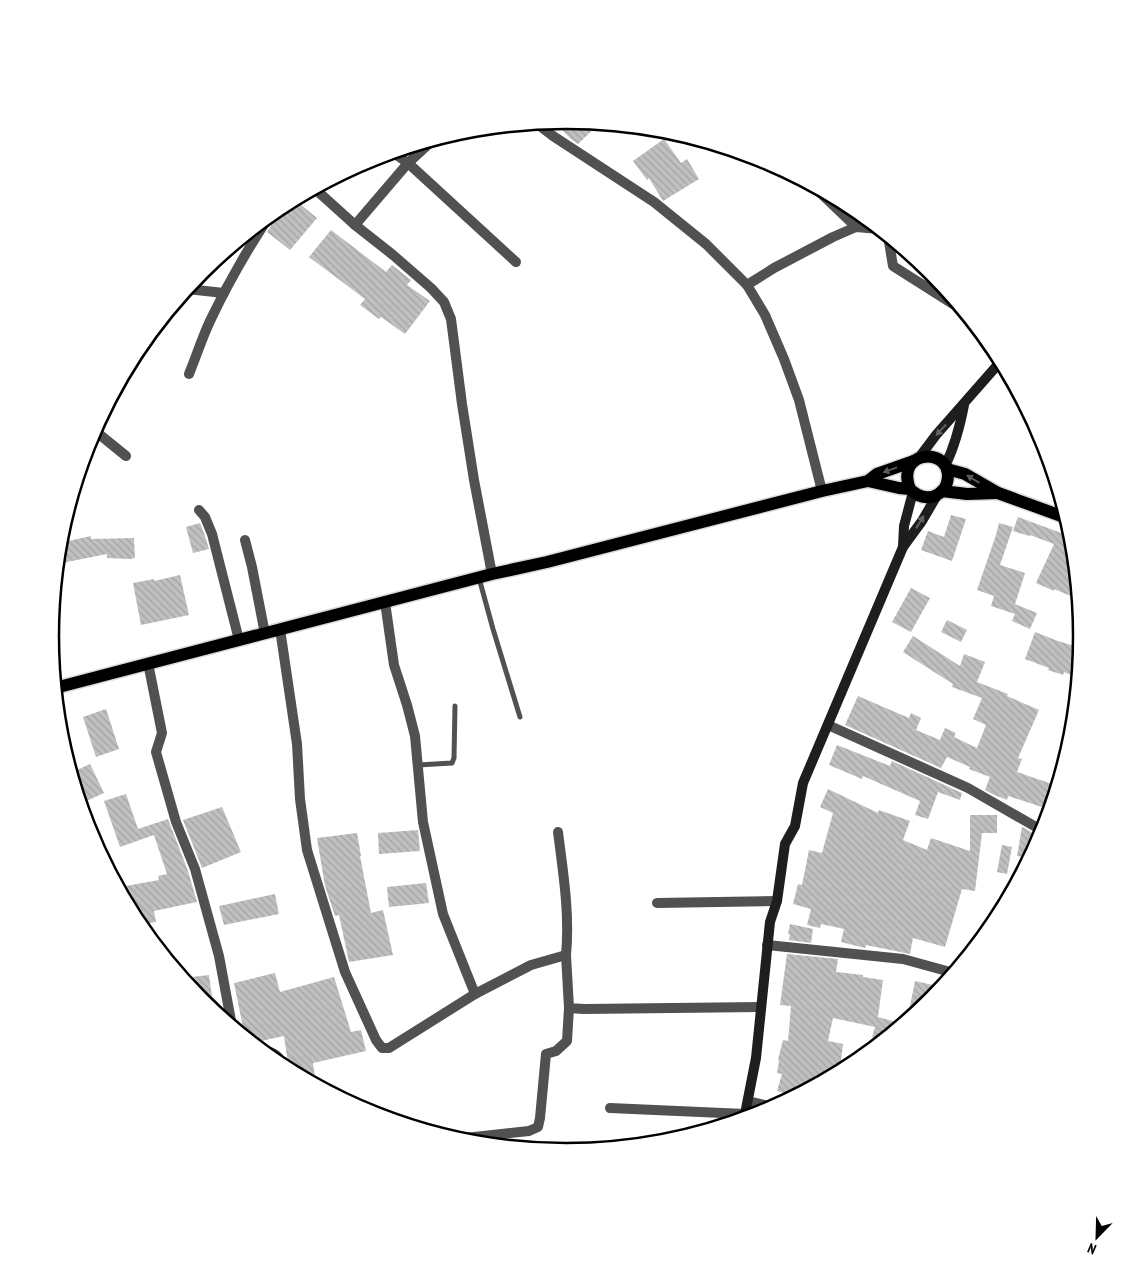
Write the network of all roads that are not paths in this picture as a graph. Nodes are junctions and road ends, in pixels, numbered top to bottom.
1 (545, 130) edge
2 (421, 150) edge
3 (400, 157) edge
4 (408, 162) junction
5 (319, 193) edge
6 (832, 205) edge
7 (354, 225) junction
8 (856, 227) junction
9 (867, 228) edge
10 (257, 234) edge
11 (890, 246) edge
12 (516, 262) dead end
13 (747, 285) junction
14 (196, 290) edge
15 (224, 293) junction
16 (943, 298) edge
17 (996, 367) edge
18 (189, 374) dead end
19 (964, 403) junction
20 (100, 435) edge
21 (126, 456) dead end
22 (916, 460) junction
23 (946, 467) junction
24 (868, 481) junction
25 (912, 490) junction
26 (822, 491) junction
27 (998, 493) junction
28 (939, 494) junction
29 (198, 510) dead end
30 (1058, 515) edge
31 (245, 540) dead end
32 (903, 547) junction
33 (492, 574) junction
34 (479, 577) junction
35 (385, 602) junction
36 (280, 629) junction
37 (264, 634) junction
38 (239, 640) junction
39 (148, 664) junction
40 (62, 686) edge
41 (455, 706) dead end
42 (520, 717) dead end
43 (828, 725) junction
44 (418, 764) junction
45 (1036, 827) edge
46 (558, 832) dead end
47 (777, 901) junction
48 (657, 903) dead end
49 (767, 945) junction
50 (566, 955) junction
51 (946, 971) edge
52 (475, 994) junction
53 (761, 1007) junction
54 (569, 1008) junction
55 (230, 1015) edge
56 (748, 1101) junction
57 (761, 1105) edge
58 (610, 1108) dead end
59 (746, 1110) edge
60 (731, 1115) edge
61 (482, 1136) edge

1 - 13 street
2 - 4 street
3 - 4 street
4 - 7 street
4 - 12 street
5 - 7 street
6 - 8 street
7 - 33 street
8 - 9 street
8 - 13 street
10 - 15 street
11 - 16 street
13 - 26 street
14 - 15 street
15 - 18 street
17 - 19 main road
19 -> 22 main road
19 - 23 main road
20 - 21 street
22 - 23 main road
22 -> 24 main road
22 - 25 main road
27 -> 23 main road
23 - 28 main road
24 - 25 main road
24 - 26 main road
25 - 28 main road
25 - 32 main road
26 - 33 main road
27 - 28 main road
27 - 30 main road
32 -> 28 main road
29 - 38 street
31 - 37 street
32 - 43 main road
33 - 34 main road
34 - 35 main road
34 - 42 lane
35 - 36 main road
35 - 44 street
36 - 37 main road
36 - 52 street
37 - 38 main road
38 - 39 main road
39 - 40 main road
39 - 55 street
41 - 44 lane
43 - 45 street
43 - 47 main road
44 - 52 street
46 - 50 street
47 - 48 street
47 - 49 main road
49 - 51 street
49 - 53 main road
50 - 52 street
50 - 54 street
53 - 54 street
53 - 56 main road
54 - 61 street
56 - 57 street
56 - 59 main road
58 - 60 street

